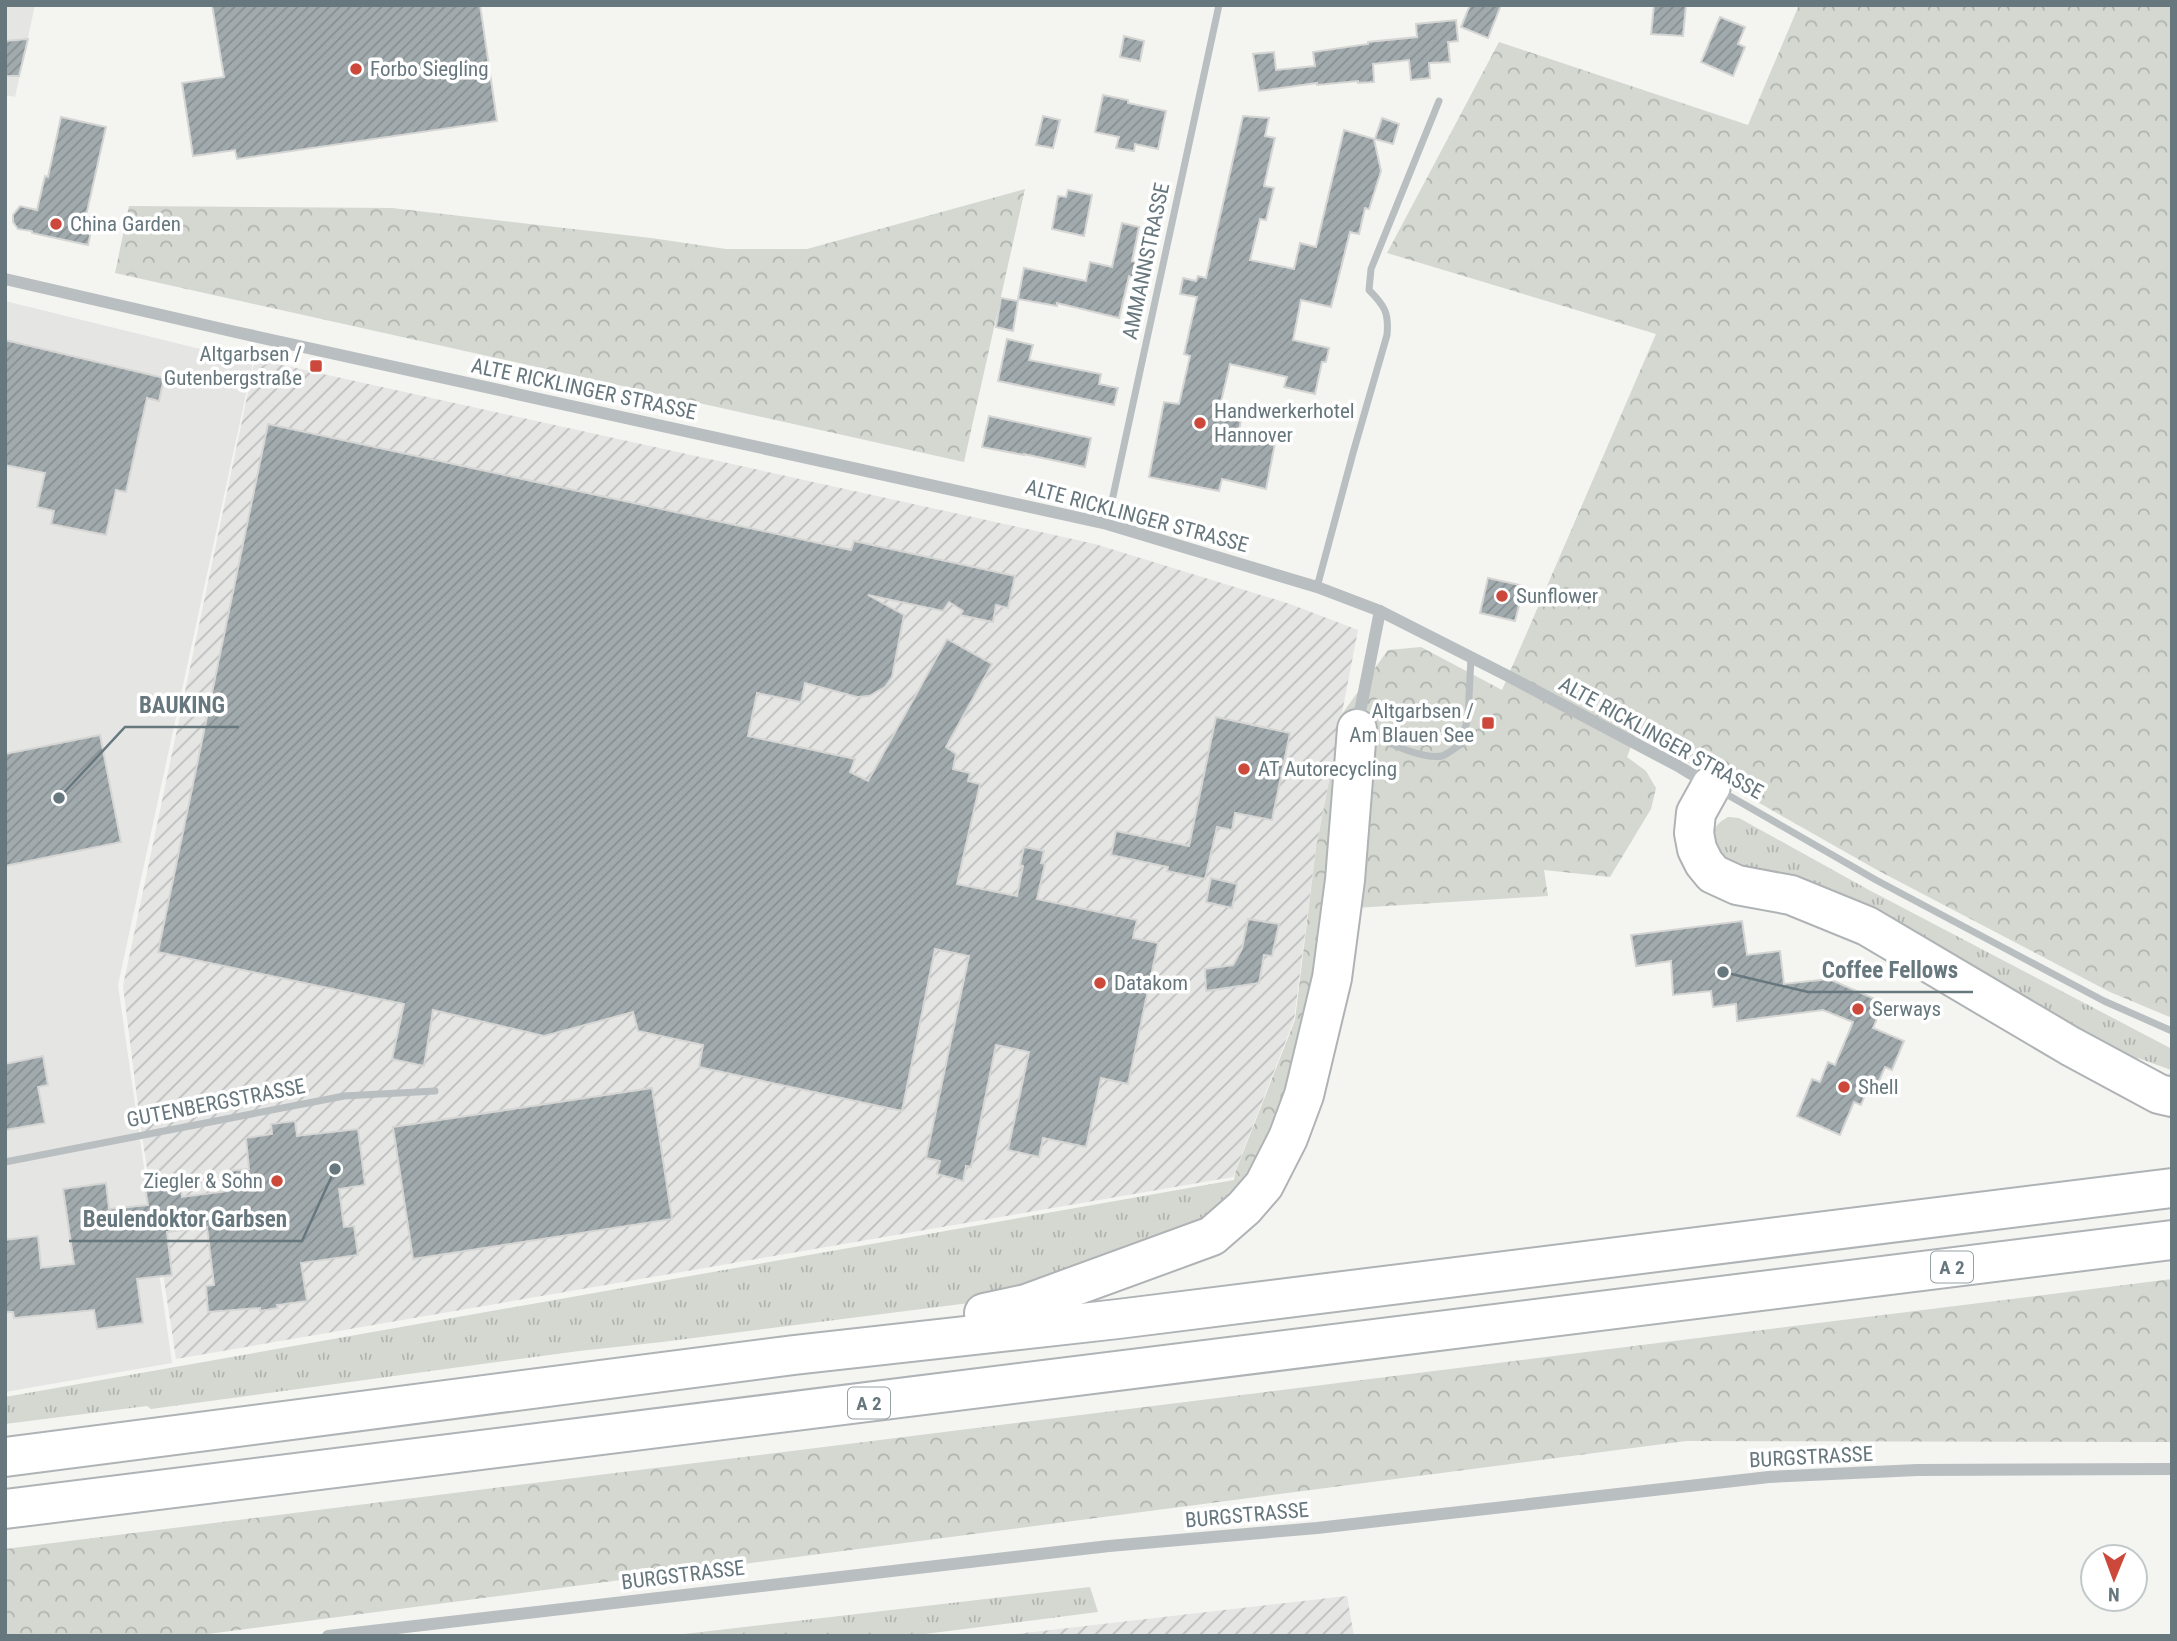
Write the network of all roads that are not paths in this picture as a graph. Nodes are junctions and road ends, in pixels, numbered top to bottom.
1 (1219, 5) edge
2 (1439, 101) dead end
3 (5, 279) edge
4 (1107, 524) junction
5 (1317, 587) junction
6 (1380, 611) junction
7 (1471, 657) junction
8 (1357, 729) junction
9 (1711, 786) junction
10 (2172, 1031) edge
11 (435, 1091) dead end
12 (2172, 1097) edge
13 (5, 1162) edge
14 (2172, 1188) edge
15 (2172, 1240) edge
16 (794, 1355) junction
17 (5, 1457) edge
18 (2172, 1469) edge
19 (5, 1509) edge
20 (328, 1636) edge

1 - 4 street, AMMANNSTRASSE
2 - 5 street
3 - 4 street, ALTE RICKLINGER STRASSE
4 - 5 street, ALTE RICKLINGER STRASSE
5 - 6 street, ALTE RICKLINGER STRASSE
6 - 7 street, ALTE RICKLINGER STRASSE
6 - 8 street
7 - 8 street
7 - 9 street, ALTE RICKLINGER STRASSE
8 - 16 highway
9 - 10 street, ALTE RICKLINGER STRASSE
9 - 12 highway
11 - 13 street, GUTENBERGSTRASSE
14 - 16 highway
15 - 19 highway, A 2
16 - 17 highway
18 - 20 street, BURGSTRASSE

